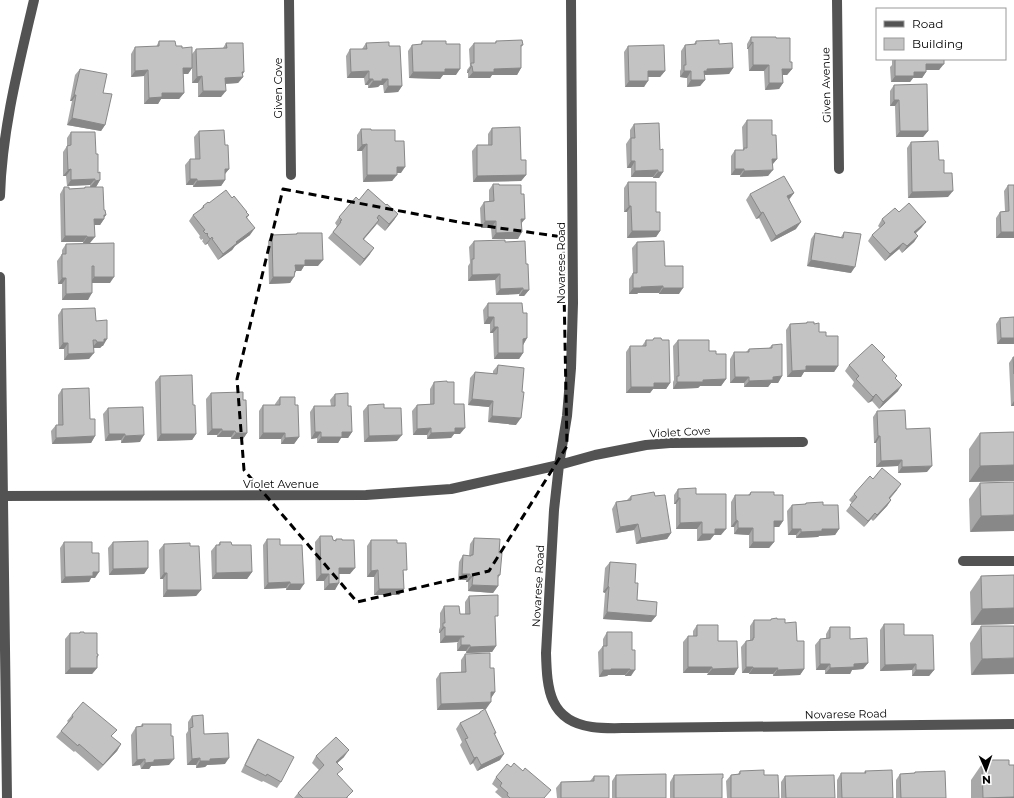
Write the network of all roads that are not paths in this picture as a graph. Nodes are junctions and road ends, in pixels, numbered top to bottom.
1 (34, 0) edge
2 (289, 0) edge
3 (571, 0) edge
4 (837, 0) edge
5 (839, 169) dead end
6 (291, 175) dead end
7 (0, 196) edge
8 (0, 277) edge
9 (803, 442) dead end
10 (559, 465) junction
11 (1, 496) edge
12 (963, 561) dead end
13 (1014, 561) edge
14 (1014, 724) edge
15 (6, 798) edge

1 - 7 street
2 - 6 street, Given Cove
3 - 10 street, Novarese Road
4 - 5 street, Given Avenue
8 - 11 street
9 - 10 street, Violet Cove
10 - 11 street, Violet Avenue
10 - 14 street, Novarese Road
11 - 15 street
12 - 13 street

